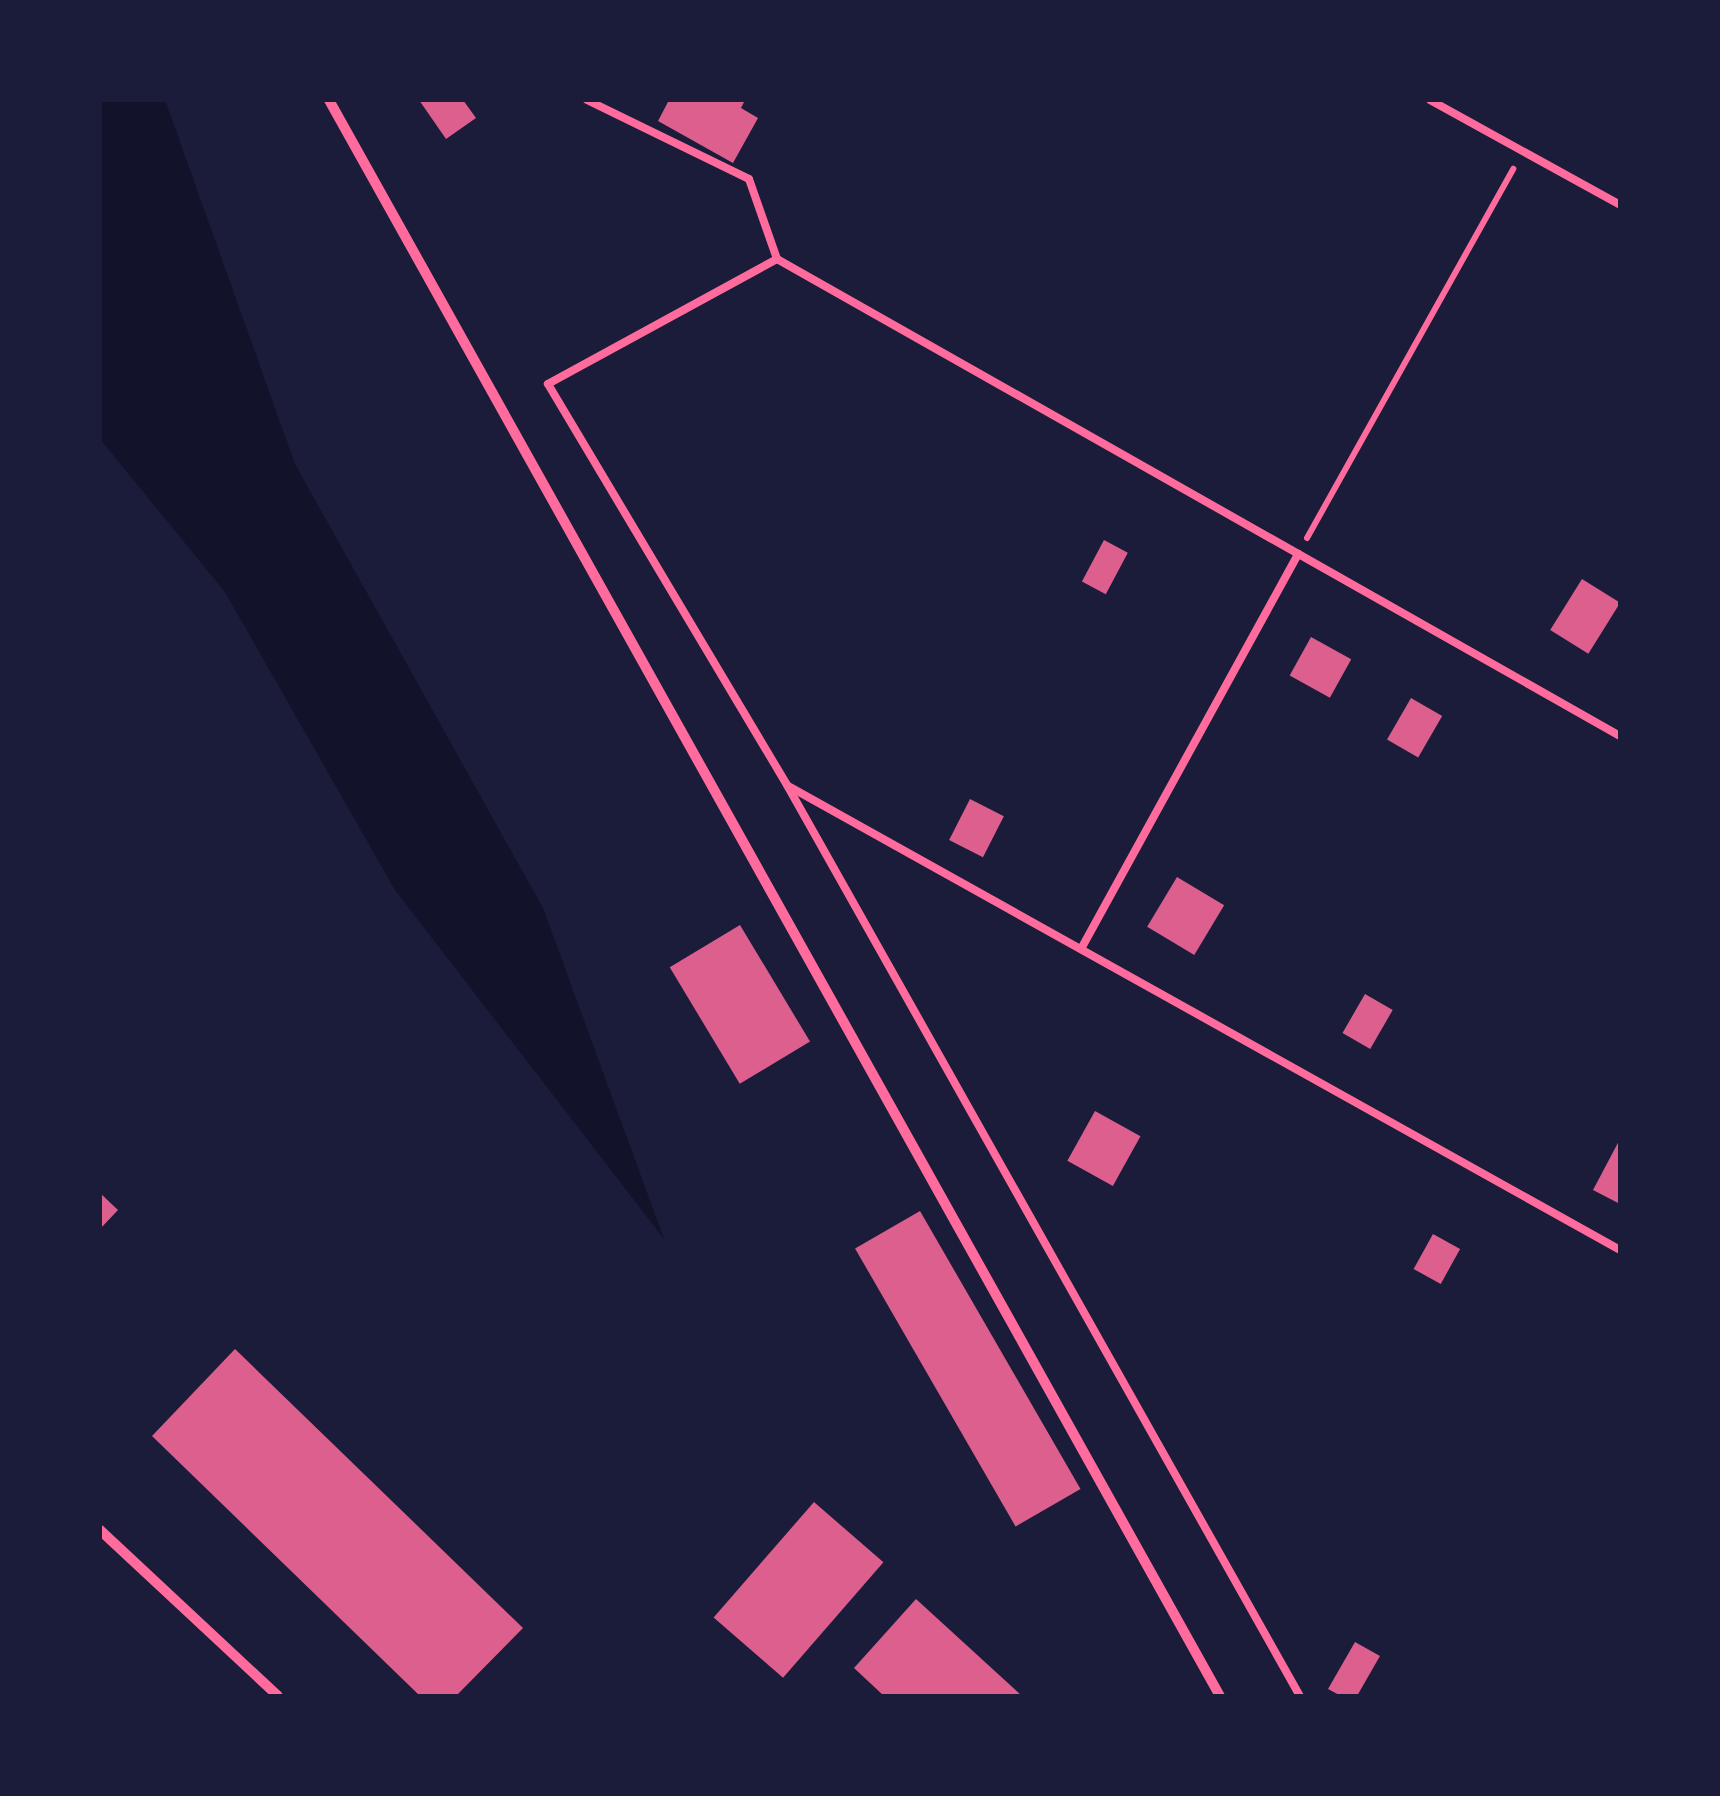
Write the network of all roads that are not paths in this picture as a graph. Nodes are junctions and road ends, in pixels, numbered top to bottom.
1 (329, 100) edge
2 (587, 100) edge
3 (1430, 100) edge
4 (1620, 205) edge
5 (777, 259) junction
6 (1298, 554) junction
7 (1620, 736) edge
8 (787, 785) junction
9 (1081, 949) junction
10 (1620, 1250) edge
11 (100, 1530) edge
12 (278, 1696) edge
13 (1220, 1696) edge
14 (1300, 1696) edge

1 - 13 street
2 - 5 lane
3 - 4 lane
5 - 6 lane
5 - 8 lane
6 - 7 lane
6 - 9 lane
8 - 9 lane
8 - 14 lane
9 - 10 lane
11 - 12 street

